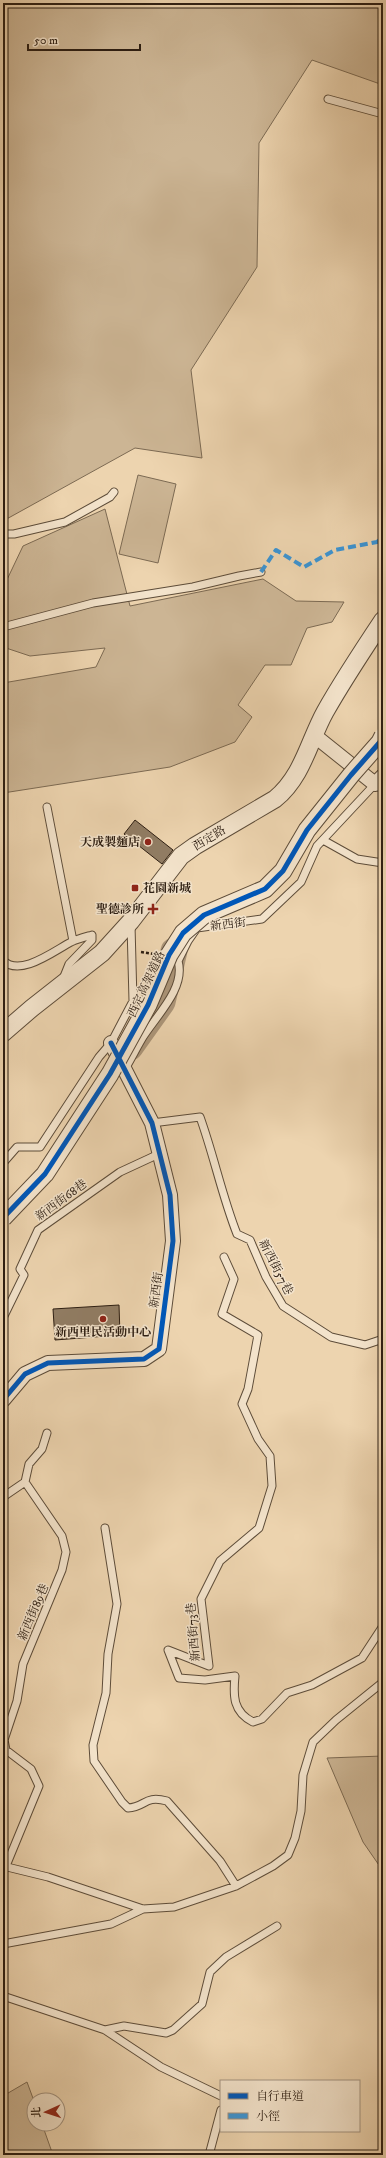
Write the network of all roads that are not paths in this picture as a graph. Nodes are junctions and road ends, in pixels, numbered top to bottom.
1 (328, 99) dead end
2 (383, 114) edge
3 (114, 492) dead end
4 (3, 534) edge
5 (261, 572) dead end
6 (383, 620) edge
7 (3, 627) edge
8 (315, 736) junction
9 (383, 736) edge
10 (379, 780) edge
11 (47, 807) dead end
12 (323, 840) junction
13 (383, 863) edge
14 (131, 921) junction
15 (73, 941) junction
16 (3, 960) edge
17 (58, 988) junction
18 (3, 1033) edge
19 (111, 1043) junction
20 (125, 1069) junction
21 (152, 1123) junction
22 (161, 1153) junction
23 (3, 1163) edge
24 (3, 1218) edge
25 (224, 1257) dead end
26 (3, 1318) edge
27 (383, 1339) edge
28 (3, 1400) edge
29 (47, 1433) dead end
30 (25, 1482) junction
31 (3, 1497) edge
32 (105, 1528) dead end
33 (383, 1626) edge
34 (383, 1682) edge
35 (4, 1866) edge
36 (236, 1886) junction
37 (143, 1909) junction
38 (277, 1926) dead end
39 (3, 1944) edge
40 (3, 1996) edge
41 (105, 2030) junction
42 (220, 2096) edge
43 (220, 2114) edge
44 (209, 2155) edge

1 - 2 lane
3 - 4 lane
5 - 7 lane
6 - 8 street, 西定路
8 - 10 street
8 - 14 street, 西定路
9 - 24 street, 西定高架道路, bridge
10 - 12 lane, 新西街
11 - 15 lane
12 - 13 lane
12 - 20 lane, 新西街
14 - 17 street, 西定路
14 - 19 lane
15 - 16 lane
15 - 17 lane
17 - 18 street, 西定路
19 - 20 street
19 - 23 lane
20 - 21 street, 新西街
21 - 22 street, 新西街
21 - 27 lane, 新西街57巷
22 - 26 lane, 新西街68巷
22 - 28 street, 新西街
25 - 33 lane, 新西街73巷
29 - 30 lane
30 - 31 lane
30 - 35 lane, 新西街89巷
32 - 36 lane
34 - 36 lane
35 - 37 lane
36 - 37 lane
37 - 39 lane
38 - 41 lane
40 - 41 lane
41 - 42 lane
43 - 44 lane

